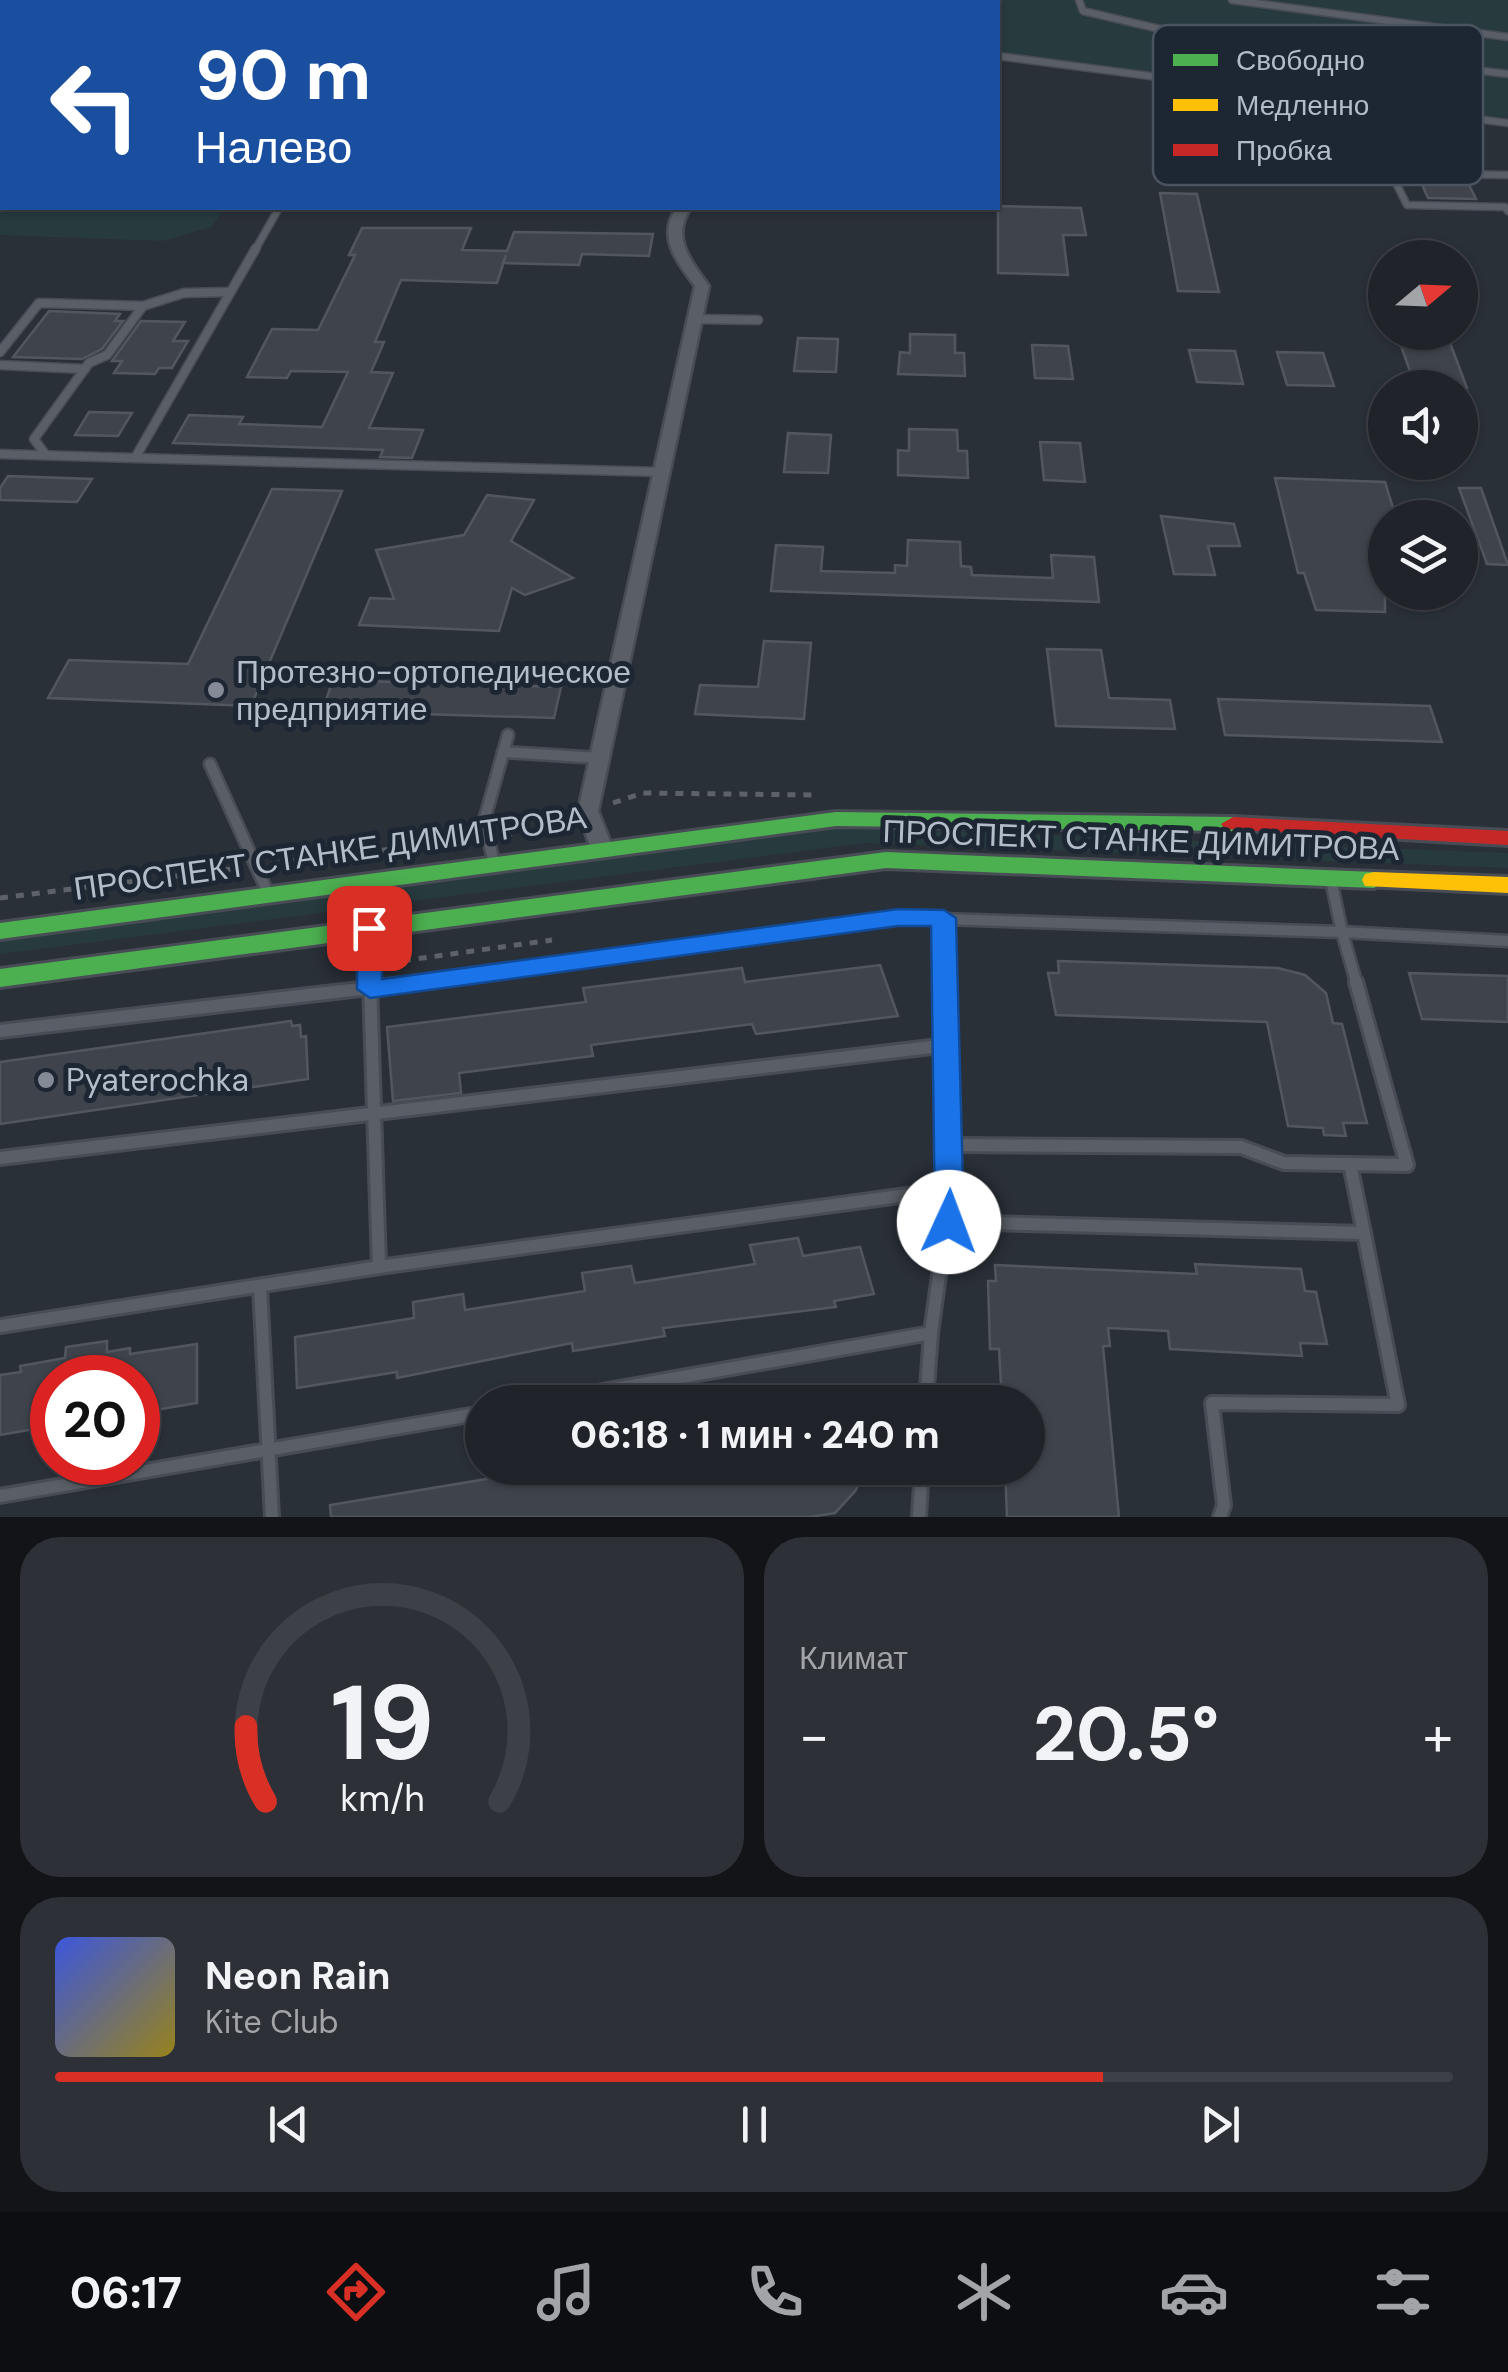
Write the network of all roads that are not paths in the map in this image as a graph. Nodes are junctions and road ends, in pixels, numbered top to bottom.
1 (1079, 0) edge
2 (1232, 0) edge
3 (1418, 25) edge
4 (1153, 27) edge
5 (1483, 34) edge
6 (1508, 37) edge
7 (1000, 56) edge
8 (1483, 71) edge
9 (1508, 74) edge
10 (1153, 76) edge
11 (1483, 120) edge
12 (1508, 123) edge
13 (1483, 175) edge
14 (1508, 175) edge
15 (1397, 185) edge
16 (278, 210) edge
17 (681, 210) edge
18 (1508, 211) edge
19 (229, 292) junction
20 (143, 306) junction
21 (694, 319) junction
22 (758, 320) dead end
23 (0, 352) edge
24 (0, 365) edge
25 (84, 369) junction
26 (0, 454) edge
27 (47, 456) junction
28 (134, 458) junction
29 (662, 472) junction
30 (508, 735) dead end
31 (503, 752) junction
32 (600, 758) junction
33 (210, 764) dead end
34 (1508, 838) edge
35 (602, 848) junction
36 (494, 863) junction
37 (1331, 880) junction
38 (1508, 885) edge
39 (269, 894) junction
40 (944, 918) junction
41 (369, 928) junction
42 (0, 931) edge
43 (1342, 932) junction
44 (1508, 942) edge
45 (0, 978) edge
46 (370, 989) junction
47 (0, 1031) edge
48 (948, 1045) junction
49 (370, 1114) junction
50 (951, 1145) junction
51 (0, 1158) edge
52 (1350, 1164) junction
53 (951, 1189) junction
54 (949, 1222) junction
55 (1364, 1233) junction
56 (379, 1267) junction
57 (260, 1287) junction
58 (0, 1326) edge
59 (930, 1334) junction
60 (638, 1385) edge
61 (927, 1385) edge
62 (465, 1415) edge
63 (268, 1450) junction
64 (921, 1485) edge
65 (0, 1496) edge
66 (272, 1517) edge
67 (919, 1517) edge
68 (1220, 1517) edge

1 - 4 lane
2 - 3 lane
5 - 6 lane
7 - 10 lane
8 - 9 lane
11 - 12 lane
13 - 14 lane
15 - 18 lane
16 - 19 lane
17 - 21 street
19 - 20 lane
19 - 28 lane
20 - 23 lane
20 - 25 lane
21 - 22 lane
21 - 29 street
24 - 25 lane
25 - 27 lane
26 - 27 lane
27 - 28 lane
28 - 29 lane
29 - 32 street
30 - 31 lane
31 - 32 lane
31 - 36 lane
32 - 35 street
33 - 39 lane
34 - 35 main road, ПРОСПЕКТ СТАНКЕ ДИМИТРОВА
35 - 36 main road, ПРОСПЕКТ СТАНКЕ ДИМИТРОВА
36 - 39 main road, ПРОСПЕКТ СТАНКЕ ДИМИТРОВА
37 - 38 main road, ПРОСПЕКТ СТАНКЕ ДИМИТРОВА
37 - 41 main road, ПРОСПЕКТ СТАНКЕ ДИМИТРОВА
37 - 43 lane
39 - 42 main road, ПРОСПЕКТ СТАНКЕ ДИМИТРОВА
40 - 43 lane
40 - 46 lane
40 - 48 lane
41 - 45 main road, ПРОСПЕКТ СТАНКЕ ДИМИТРОВА
41 - 46 lane
43 - 44 lane
43 - 52 lane
46 - 47 lane
46 - 49 lane
48 - 49 lane
48 - 50 lane
49 - 51 lane
49 - 56 lane
50 - 52 lane
50 - 53 lane
52 - 55 lane
53 - 54 lane
53 - 56 lane
54 - 55 lane
54 - 59 lane
55 - 68 lane
56 - 57 lane
57 - 58 lane
57 - 63 lane
59 - 60 lane
59 - 61 lane
62 - 63 lane
63 - 65 lane
63 - 66 lane
64 - 67 lane

